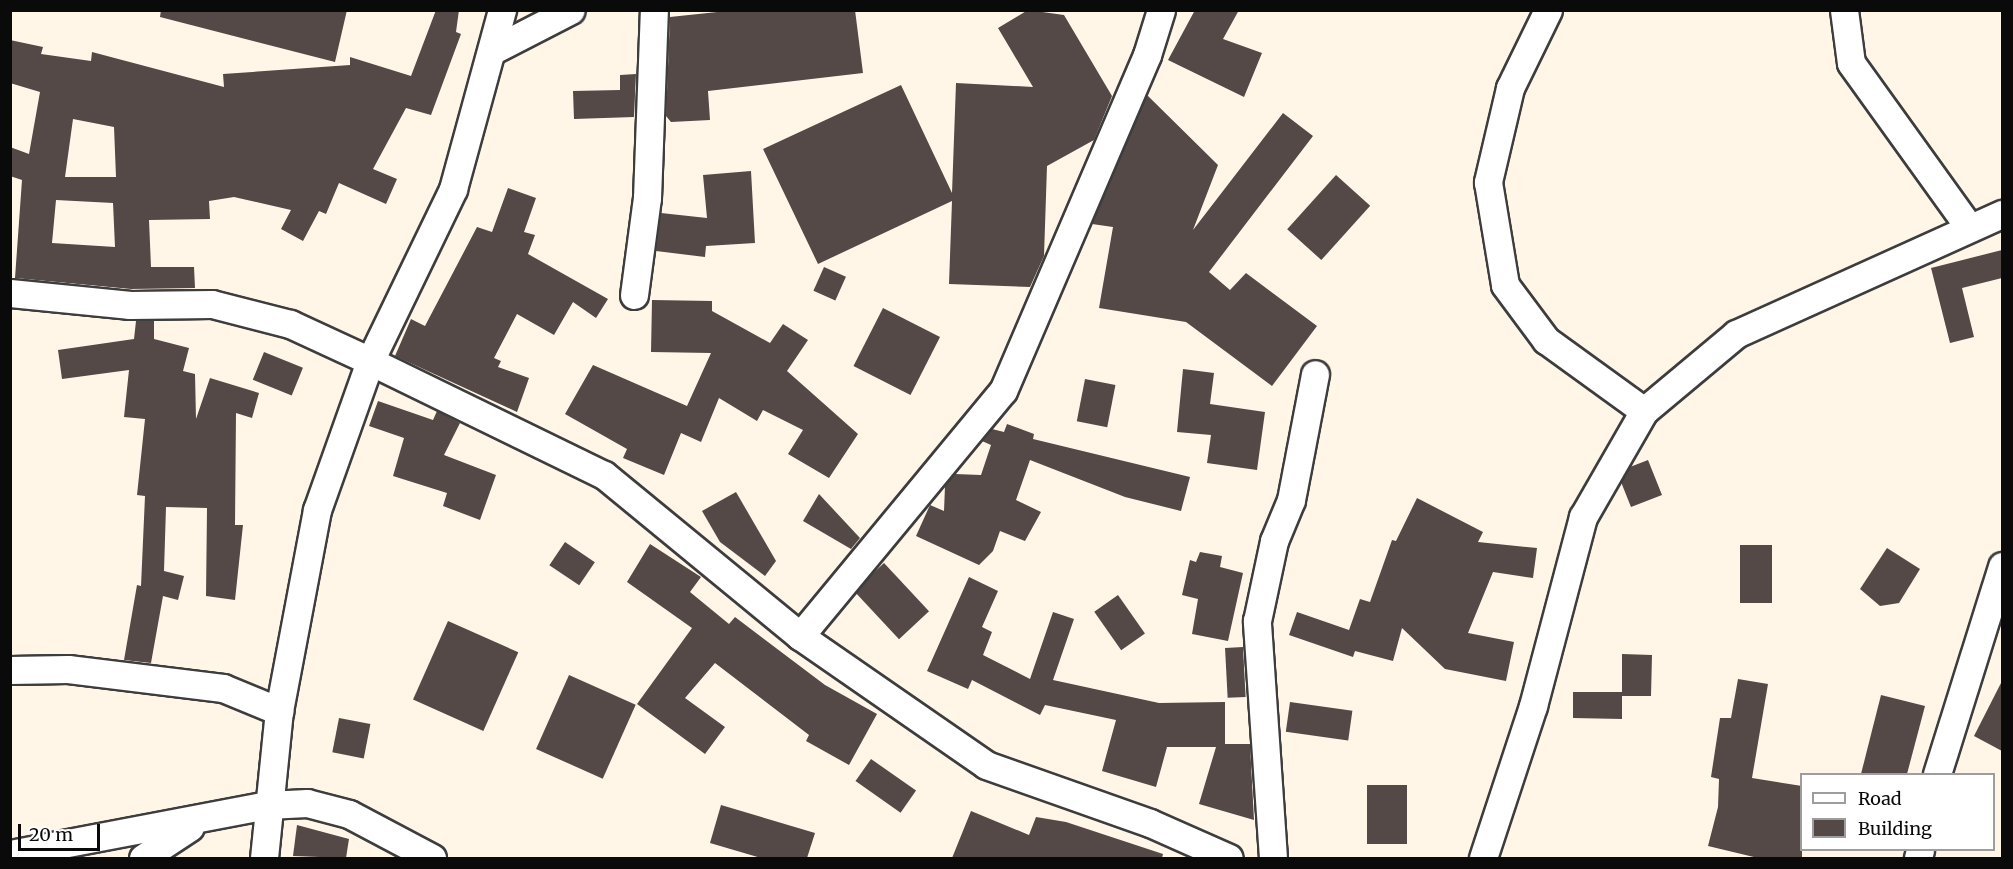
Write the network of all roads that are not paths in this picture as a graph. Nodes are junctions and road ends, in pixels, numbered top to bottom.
1 (502, 10) edge
2 (571, 10) edge
3 (654, 10) edge
4 (1161, 10) edge
5 (1548, 10) edge
6 (1844, 10) edge
7 (495, 49) junction
8 (2002, 214) edge
9 (1968, 226) junction
10 (10, 293) edge
11 (634, 294) dead end
12 (370, 361) junction
13 (1315, 374) dead end
14 (1644, 411) junction
15 (2002, 566) edge
16 (800, 636) junction
17 (10, 670) edge
18 (279, 711) junction
19 (1937, 773) edge
20 (267, 805) junction
21 (201, 820) junction
22 (10, 854) edge
23 (143, 858) edge
24 (264, 858) edge
25 (432, 858) edge
26 (1229, 858) edge
27 (1273, 858) edge
28 (1483, 858) edge

1 - 7 street
2 - 7 street
3 - 11 street
4 - 16 street
5 - 14 street
6 - 9 street
7 - 12 street
8 - 9 street
9 - 14 street
10 - 12 street
12 - 16 street
12 - 18 street
13 - 27 street
14 - 28 street
15 - 19 street
16 - 26 street
17 - 18 street
18 - 20 street
20 - 21 street
20 - 24 street
20 - 25 street
21 - 22 street
21 - 23 street

